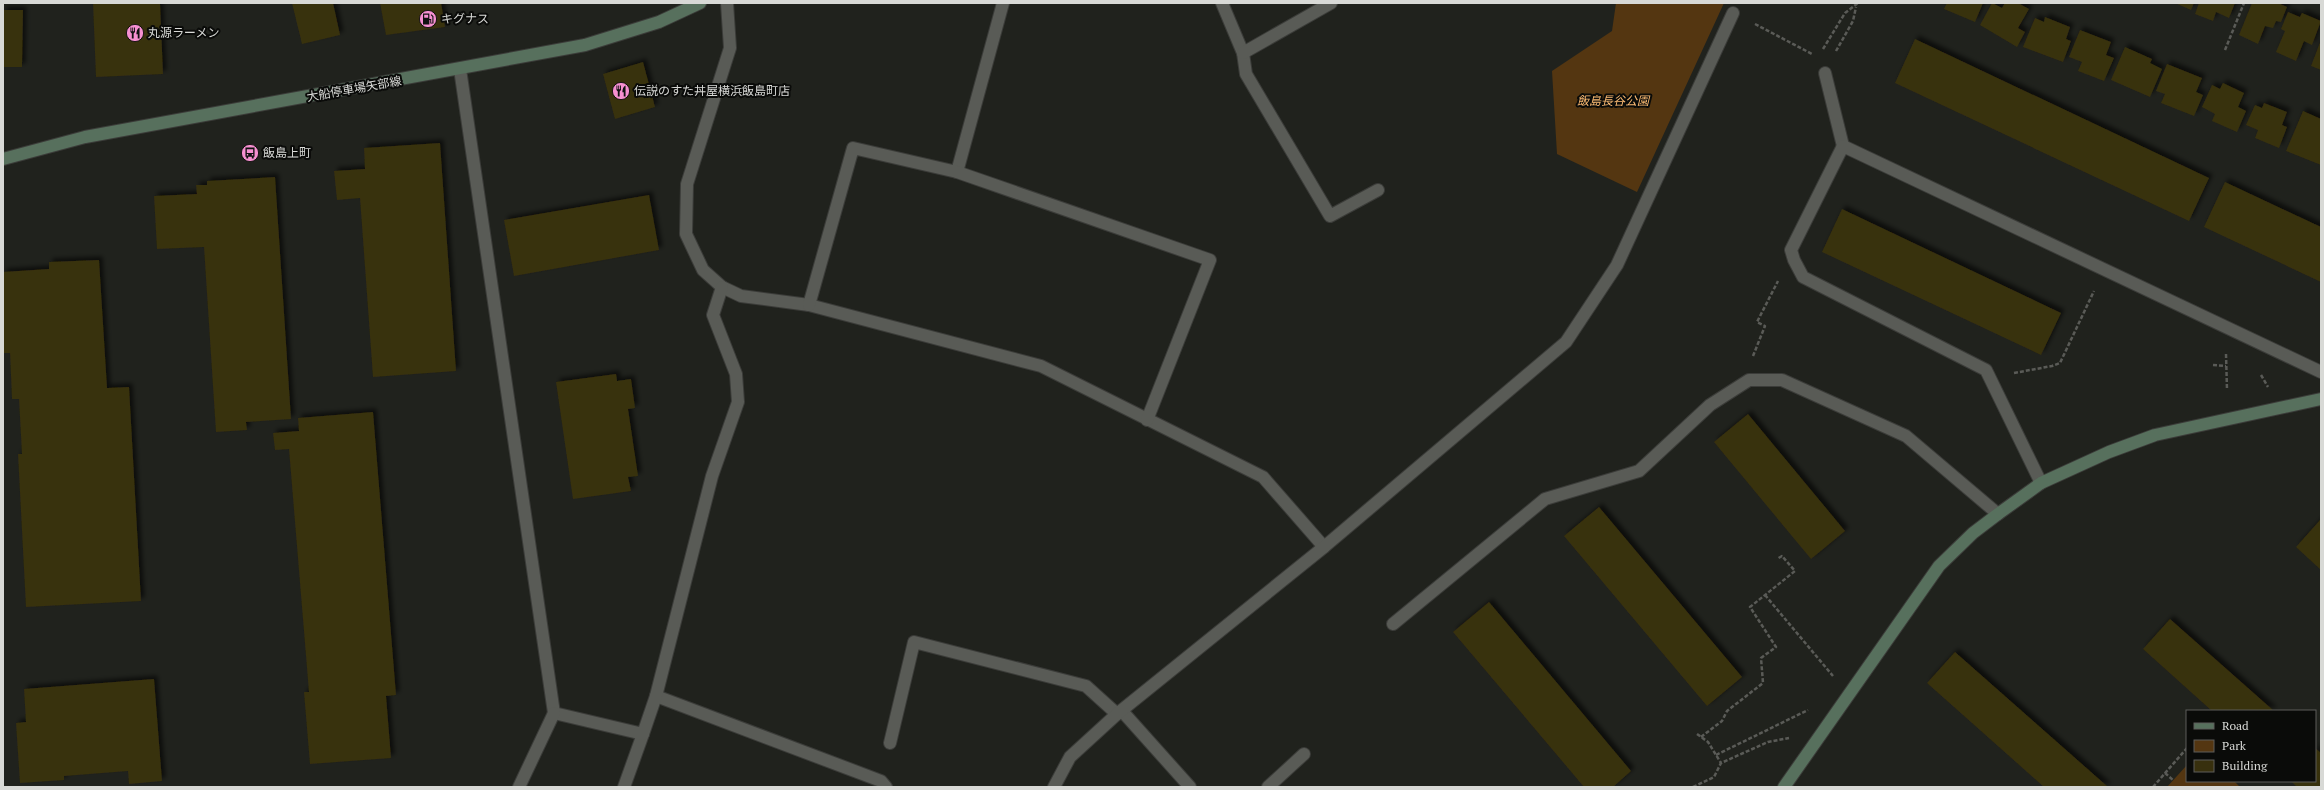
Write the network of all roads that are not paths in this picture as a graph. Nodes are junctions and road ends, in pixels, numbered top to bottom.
1 (700, 3) edge
2 (727, 3) edge
3 (1003, 3) edge
4 (1222, 3) edge
5 (1331, 3) edge
6 (1733, 12) road end
7 (1243, 53) junction
8 (460, 69) junction
9 (1825, 73) road end
10 (1843, 146) junction
11 (3, 159) edge
12 (957, 172) junction
13 (1378, 190) dead end
14 (722, 287) junction
15 (809, 305) junction
16 (2321, 372) edge
17 (2321, 399) edge
18 (1147, 420) junction
19 (2041, 483) junction
20 (1998, 514) junction
21 (1324, 547) junction
22 (1393, 624) dead end
23 (656, 696) junction
24 (1119, 712) junction
25 (554, 713) junction
26 (643, 734) junction
27 (890, 743) dead end
28 (1304, 754) dead end
29 (519, 787) edge
30 (624, 787) edge
31 (886, 787) edge
32 (1054, 787) edge
33 (1190, 787) edge
34 (1268, 787) edge
35 (1784, 787) edge

1 - 8 main road, 大船停車場矢部線
2 - 14 street
3 - 12 street
4 - 7 street
5 - 7 street
6 - 21 street
7 - 13 street
8 - 11 main road, 大船停車場矢部線
8 - 25 street
9 - 10 street
10 - 16 street
10 - 19 street
12 - 15 street
12 - 18 street
14 - 15 street
14 - 23 street
15 - 18 street
17 - 19 main road
18 - 21 street
19 - 20 main road
20 - 22 street
20 - 35 main road
21 - 24 street
23 - 26 street
23 - 31 street
24 - 27 street
24 - 32 street
24 - 33 street
25 - 26 street
25 - 29 street
26 - 30 street
28 - 34 street

